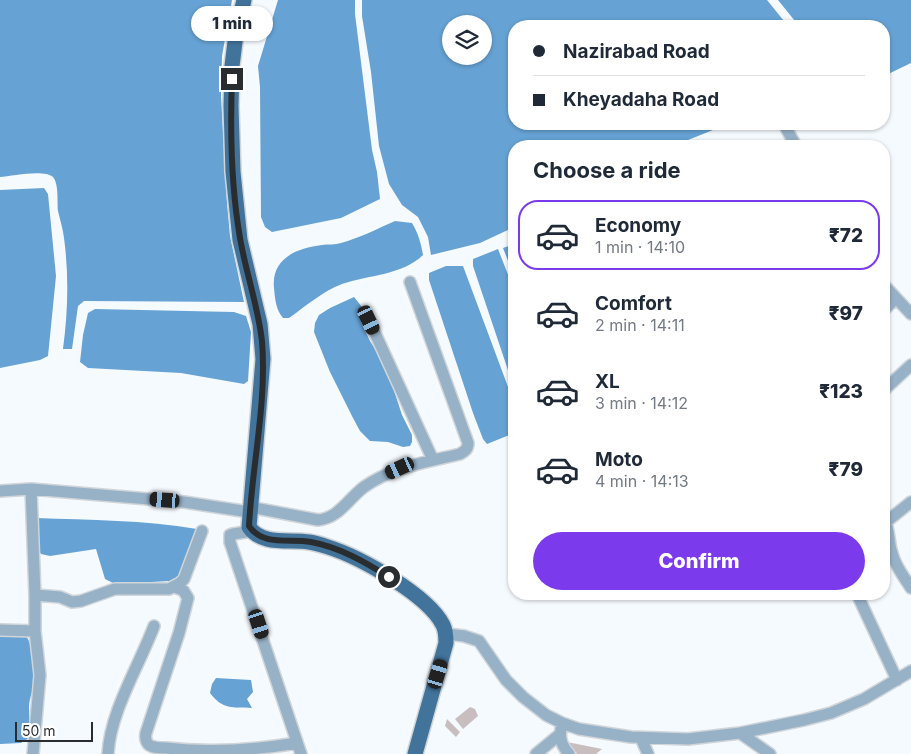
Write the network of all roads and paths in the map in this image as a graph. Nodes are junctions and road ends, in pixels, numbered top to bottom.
1 (244, 0) edge
2 (410, 282) dead end
3 (890, 292) edge
4 (896, 298) junction
5 (890, 304) edge
6 (911, 314) edge
7 (369, 320) dead end
8 (911, 365) edge
9 (890, 384) edge
10 (433, 460) junction
11 (31, 489) junction
12 (0, 491) edge
13 (911, 502) edge
14 (890, 517) edge
15 (250, 519) junction
16 (202, 531) dead end
17 (890, 547) edge
18 (174, 587) junction
19 (911, 588) edge
20 (35, 595) junction
21 (860, 600) edge
22 (154, 626) dead end
23 (0, 630) edge
24 (35, 631) junction
25 (447, 634) junction
26 (911, 671) edge
27 (897, 680) junction
28 (560, 729) junction
29 (740, 733) junction
30 (641, 738) junction
31 (299, 748) edge
32 (33, 754) edge
33 (108, 754) edge
34 (415, 754) edge
35 (536, 754) edge
36 (569, 754) edge
37 (648, 754) edge
38 (770, 754) edge

1 - 15 main road
2 - 10 street
3 - 4 street
4 - 5 street
4 - 6 street
7 - 10 street
8 - 9 street
10 - 15 street
11 - 12 street
11 - 15 street
11 - 20 street
13 - 14 street
15 - 25 main road
15 - 31 street
16 - 18 street
17 - 19 street
18 - 20 street
18 - 31 street
20 - 24 street
21 - 27 street
22 - 33 street
23 - 24 street
24 - 32 street
25 - 28 street
25 - 34 main road
26 - 27 street
27 - 29 street
28 - 30 street
28 - 35 street
28 - 36 street
29 - 30 street
29 - 38 street
30 - 37 street

